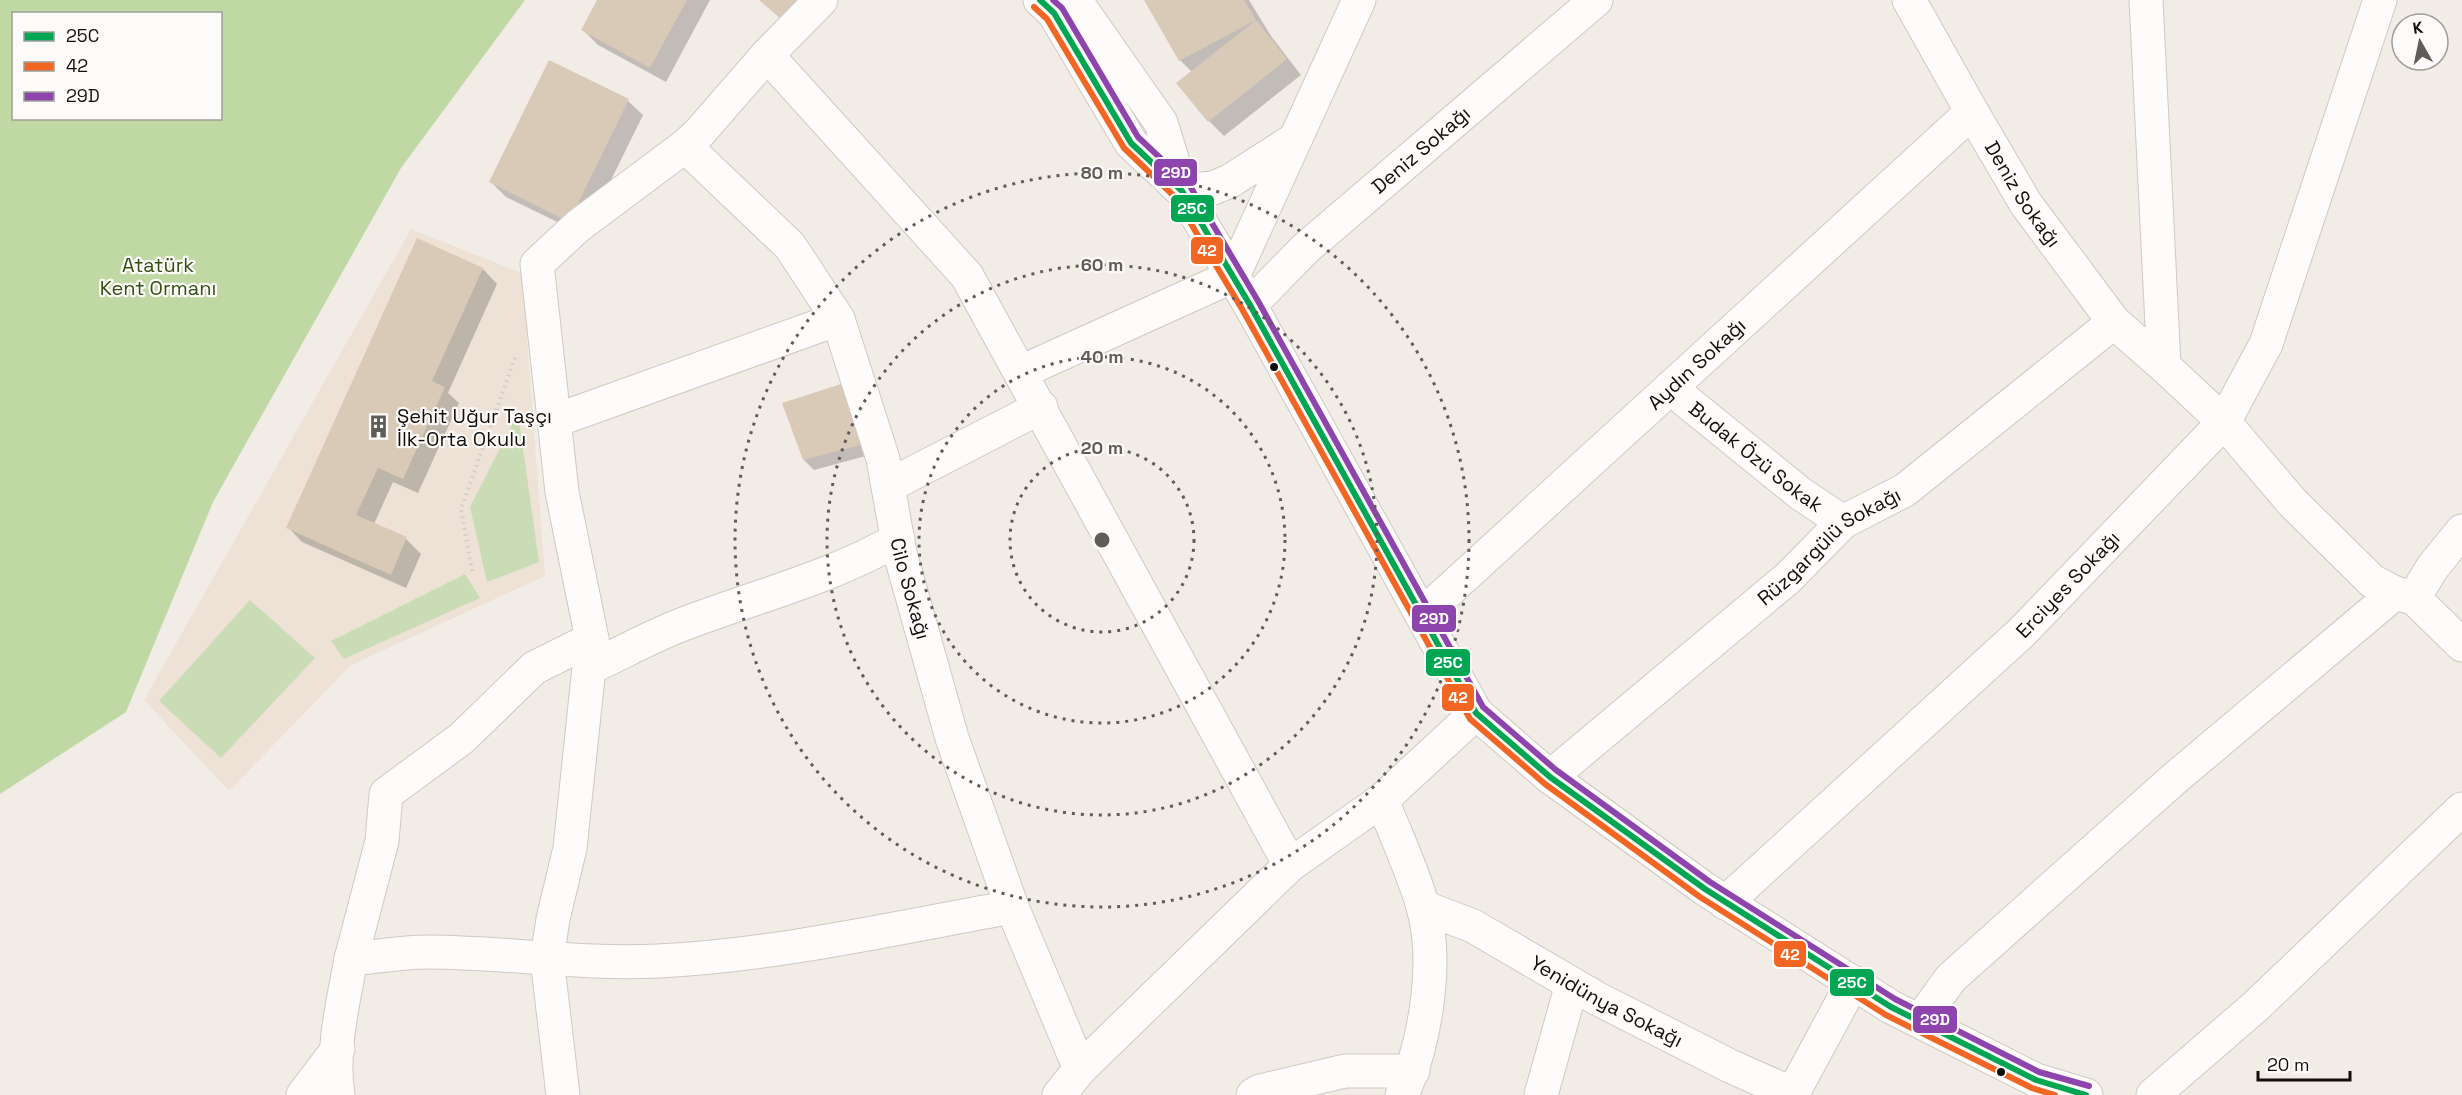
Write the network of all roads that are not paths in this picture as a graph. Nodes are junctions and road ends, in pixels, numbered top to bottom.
1 (821, 0) edge
2 (1040, 0) edge
3 (1075, 0) edge
4 (1359, 0) edge
5 (1596, 0) edge
6 (1909, 0) edge
7 (2146, 0) edge
8 (2380, 0) edge
9 (767, 55) junction
10 (1971, 112) junction
11 (1294, 140) junction
12 (685, 146) junction
13 (1182, 191) junction
14 (1233, 276) junction
15 (1250, 305) junction
16 (838, 319) junction
17 (2114, 322) junction
18 (2164, 366) junction
19 (1021, 372) junction
20 (1670, 388) junction
21 (1041, 407) junction
22 (554, 421) junction
23 (2224, 422) junction
24 (888, 486) junction
25 (1843, 522) junction
26 (2462, 531) edge
27 (898, 538) junction
28 (2405, 596) junction
29 (1422, 615) junction
30 (2462, 645) edge
31 (590, 654) junction
32 (1476, 713) junction
33 (1550, 777) junction
34 (1382, 800) junction
35 (2462, 809) edge
36 (1290, 865) junction
37 (1725, 903) junction
38 (1012, 907) junction
39 (1423, 907) junction
40 (547, 958) junction
41 (351, 959) junction
42 (1853, 982) junction
43 (1572, 984) junction
44 (1920, 1021) junction
45 (338, 1049) junction
46 (1080, 1069) junction
47 (1407, 1083) edge
48 (1792, 1094) edge
49 (303, 1095) edge
50 (338, 1095) edge
51 (563, 1095) edge
52 (1059, 1095) edge
53 (1253, 1095) edge
54 (1541, 1095) edge
55 (2086, 1095) edge
56 (2153, 1095) edge

1 - 9 street
2 - 13 street
3 - 13 street
4 - 11 street
5 - 15 street, Deniz Sokağı
6 - 10 street, Deniz Sokağı
7 - 18 street
8 - 23 street, Erciyes Sokağı
9 - 12 street
9 - 19 street
10 - 17 street, Deniz Sokağı
10 - 20 street, Aydın Sokağı
11 - 13 street
11 - 14 street
12 - 16 street, Cilo Sokağı
12 - 22 street
13 - 14 street
14 - 15 street
14 - 19 street
15 - 29 street
16 - 22 street
16 - 24 street, Cilo Sokağı
17 - 18 street, Deniz Sokağı
17 - 25 street, Rüzgargülü Sokağı
18 - 23 street, Deniz Sokağı
19 - 21 street
20 - 25 street, Budak Özü Sokak
20 - 29 street, Aydın Sokağı
21 - 24 street
21 - 36 street
22 - 31 street
23 - 28 street
23 - 37 street, Erciyes Sokağı
24 - 27 street, Cilo Sokağı
25 - 33 street, Rüzgargülü Sokağı
26 - 28 street
27 - 31 street
27 - 38 street, Cilo Sokağı
28 - 30 street
28 - 44 street
29 - 32 street
31 - 40 street
31 - 41 street
32 - 33 street
32 - 34 street
33 - 37 street
34 - 36 street
34 - 39 street
35 - 56 street
36 - 46 street
37 - 42 street
38 - 40 street
38 - 46 street, Cilo Sokağı
39 - 43 street, Yenidünya Sokağı
39 - 47 street
40 - 41 street
40 - 51 street
41 - 45 street
42 - 44 street
42 - 48 street
43 - 48 street, Yenidünya Sokağı
43 - 54 street
44 - 55 street
45 - 49 street
45 - 50 street
46 - 52 street
47 - 53 street

